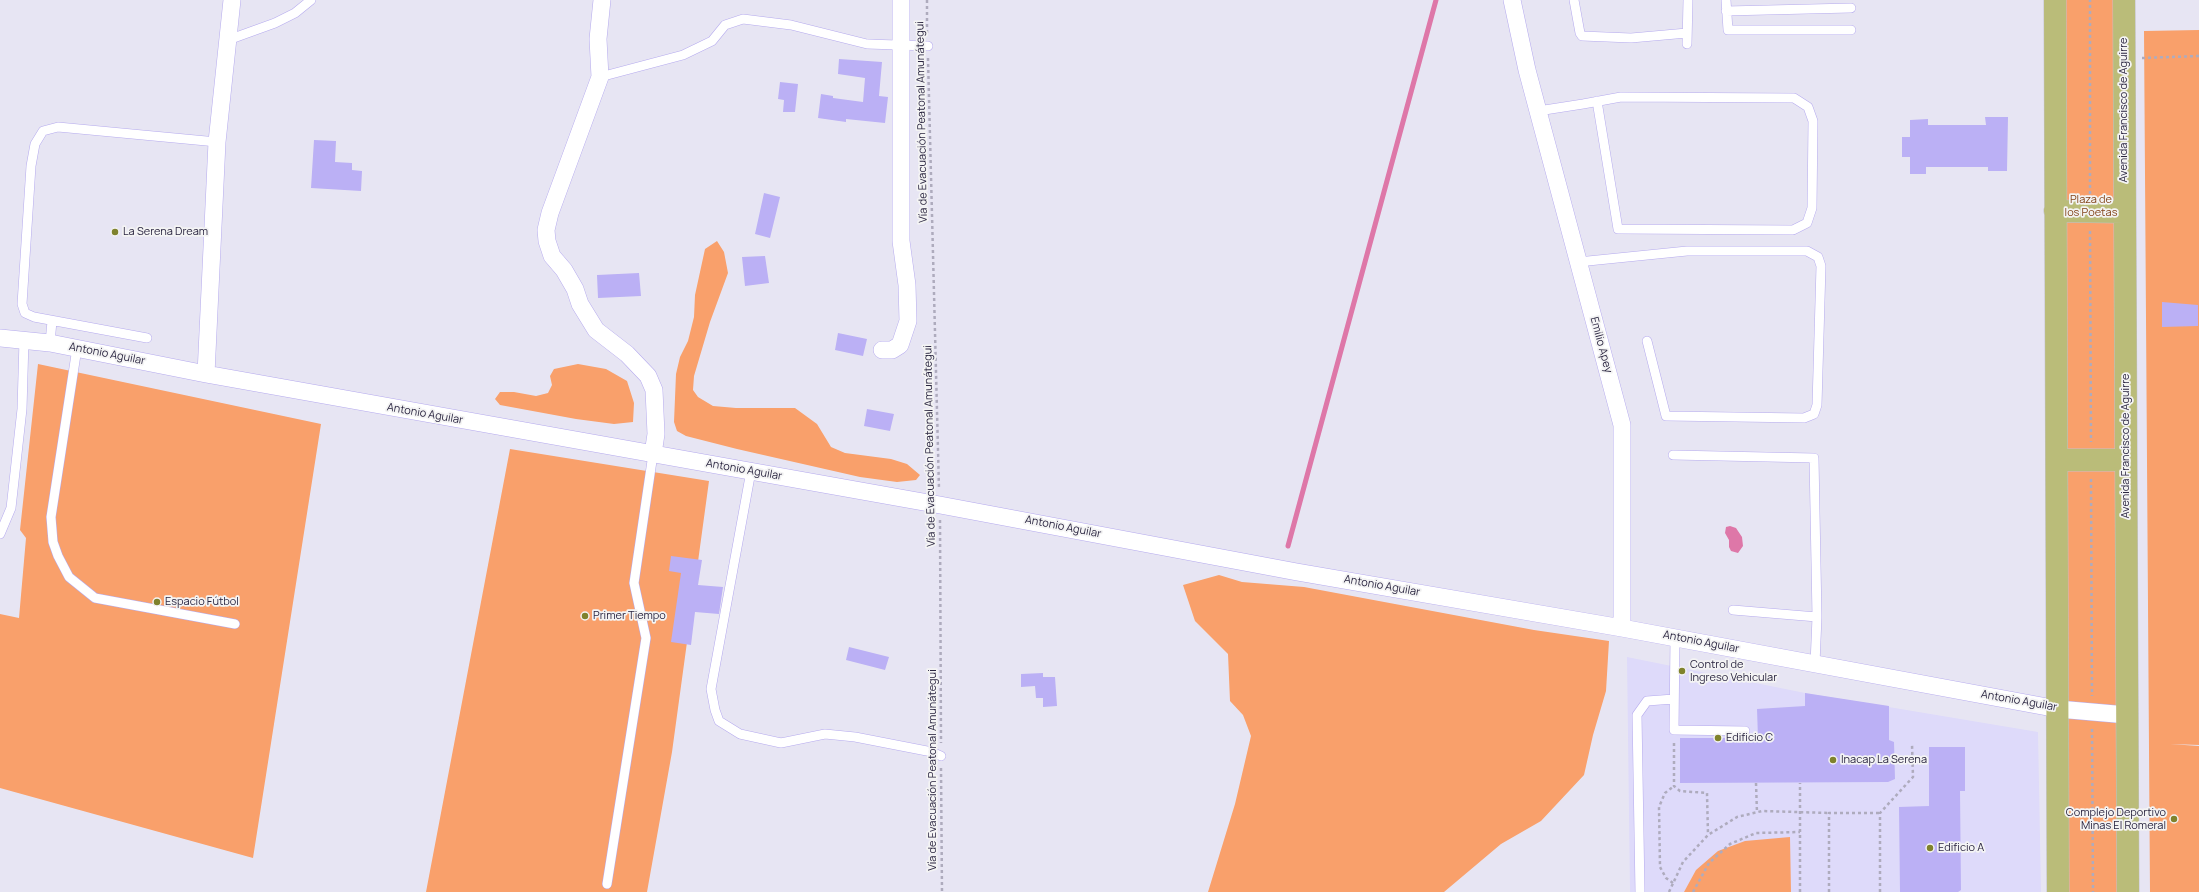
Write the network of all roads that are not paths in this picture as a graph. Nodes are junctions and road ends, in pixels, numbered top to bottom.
1 (232, 0) edge
2 (311, 0) edge
3 (602, 0) edge
4 (901, 0) edge
5 (1512, 0) edge
6 (1574, 0) edge
7 (1688, 0) edge
8 (1726, 0) edge
9 (2055, 0) edge
10 (2124, 0) edge
11 (1851, 8) dead end
12 (1726, 11) junction
13 (1851, 30) dead end
14 (1687, 33) junction
15 (228, 40) junction
16 (1687, 44) dead end
17 (902, 45) junction
18 (928, 46) road end
19 (600, 78) junction
20 (1597, 101) junction
21 (1538, 111) junction
22 (217, 142) junction
23 (2055, 211) junction
24 (2124, 212) junction
25 (1578, 262) junction
26 (52, 321) junction
27 (0, 338) edge
28 (147, 338) dead end
29 (24, 340) junction
30 (1647, 341) dead end
31 (50, 343) junction
32 (78, 348) junction
33 (882, 350) dead end
34 (206, 374) junction
35 (653, 454) junction
36 (1673, 455) dead end
37 (2056, 460) junction
38 (2126, 460) junction
39 (751, 471) junction
40 (0, 534) edge
41 (1734, 610) dead end
42 (1817, 617) junction
43 (235, 624) dead end
44 (1622, 628) junction
45 (1675, 638) junction
46 (1815, 664) junction
47 (1674, 699) junction
48 (2058, 709) junction
49 (2127, 715) junction
50 (1744, 731) dead end
51 (941, 756) road end
52 (608, 884) dead end
53 (1640, 892) edge
54 (2058, 892) edge
55 (2128, 892) edge

1 - 15 street
2 - 15 lane
3 - 19 street
4 - 17 street
5 - 21 street, Emilio Apey
6 - 14 lane
7 - 14 lane
8 - 12 lane
9 - 23 main road
10 - 24 main road, Avenida Francisco de Aguirre
11 - 12 lane
12 - 13 lane
14 - 16 lane
15 - 22 street
17 - 18 lane
17 - 19 lane
17 - 33 street
19 - 35 street
20 - 20 lane
20 - 21 lane
21 - 25 street, Emilio Apey
22 - 26 lane
22 - 34 street
23 - 24 main road
23 - 37 main road
24 - 38 main road, Avenida Francisco de Aguirre
25 - 30 lane
25 - 44 street, Emilio Apey
26 - 28 lane
26 - 31 lane
27 - 29 street, Antonio Aguilar
29 - 31 street, Antonio Aguilar
29 - 40 lane
31 - 32 street, Antonio Aguilar
32 - 34 street, Antonio Aguilar
32 - 43 lane
34 - 35 street, Antonio Aguilar
35 - 39 street, Antonio Aguilar
35 - 52 lane
36 - 42 lane
37 - 38 main road
37 - 48 main road
38 - 49 main road, Avenida Francisco de Aguirre
39 - 44 street, Antonio Aguilar
39 - 51 lane
41 - 42 lane
42 - 46 lane
44 - 45 street, Antonio Aguilar
45 - 46 street, Antonio Aguilar
45 - 47 lane
46 - 48 street, Antonio Aguilar
47 - 50 lane
47 - 53 lane
48 - 49 street, Antonio Aguilar
48 - 54 main road
49 - 55 main road, Avenida Francisco de Aguirre

